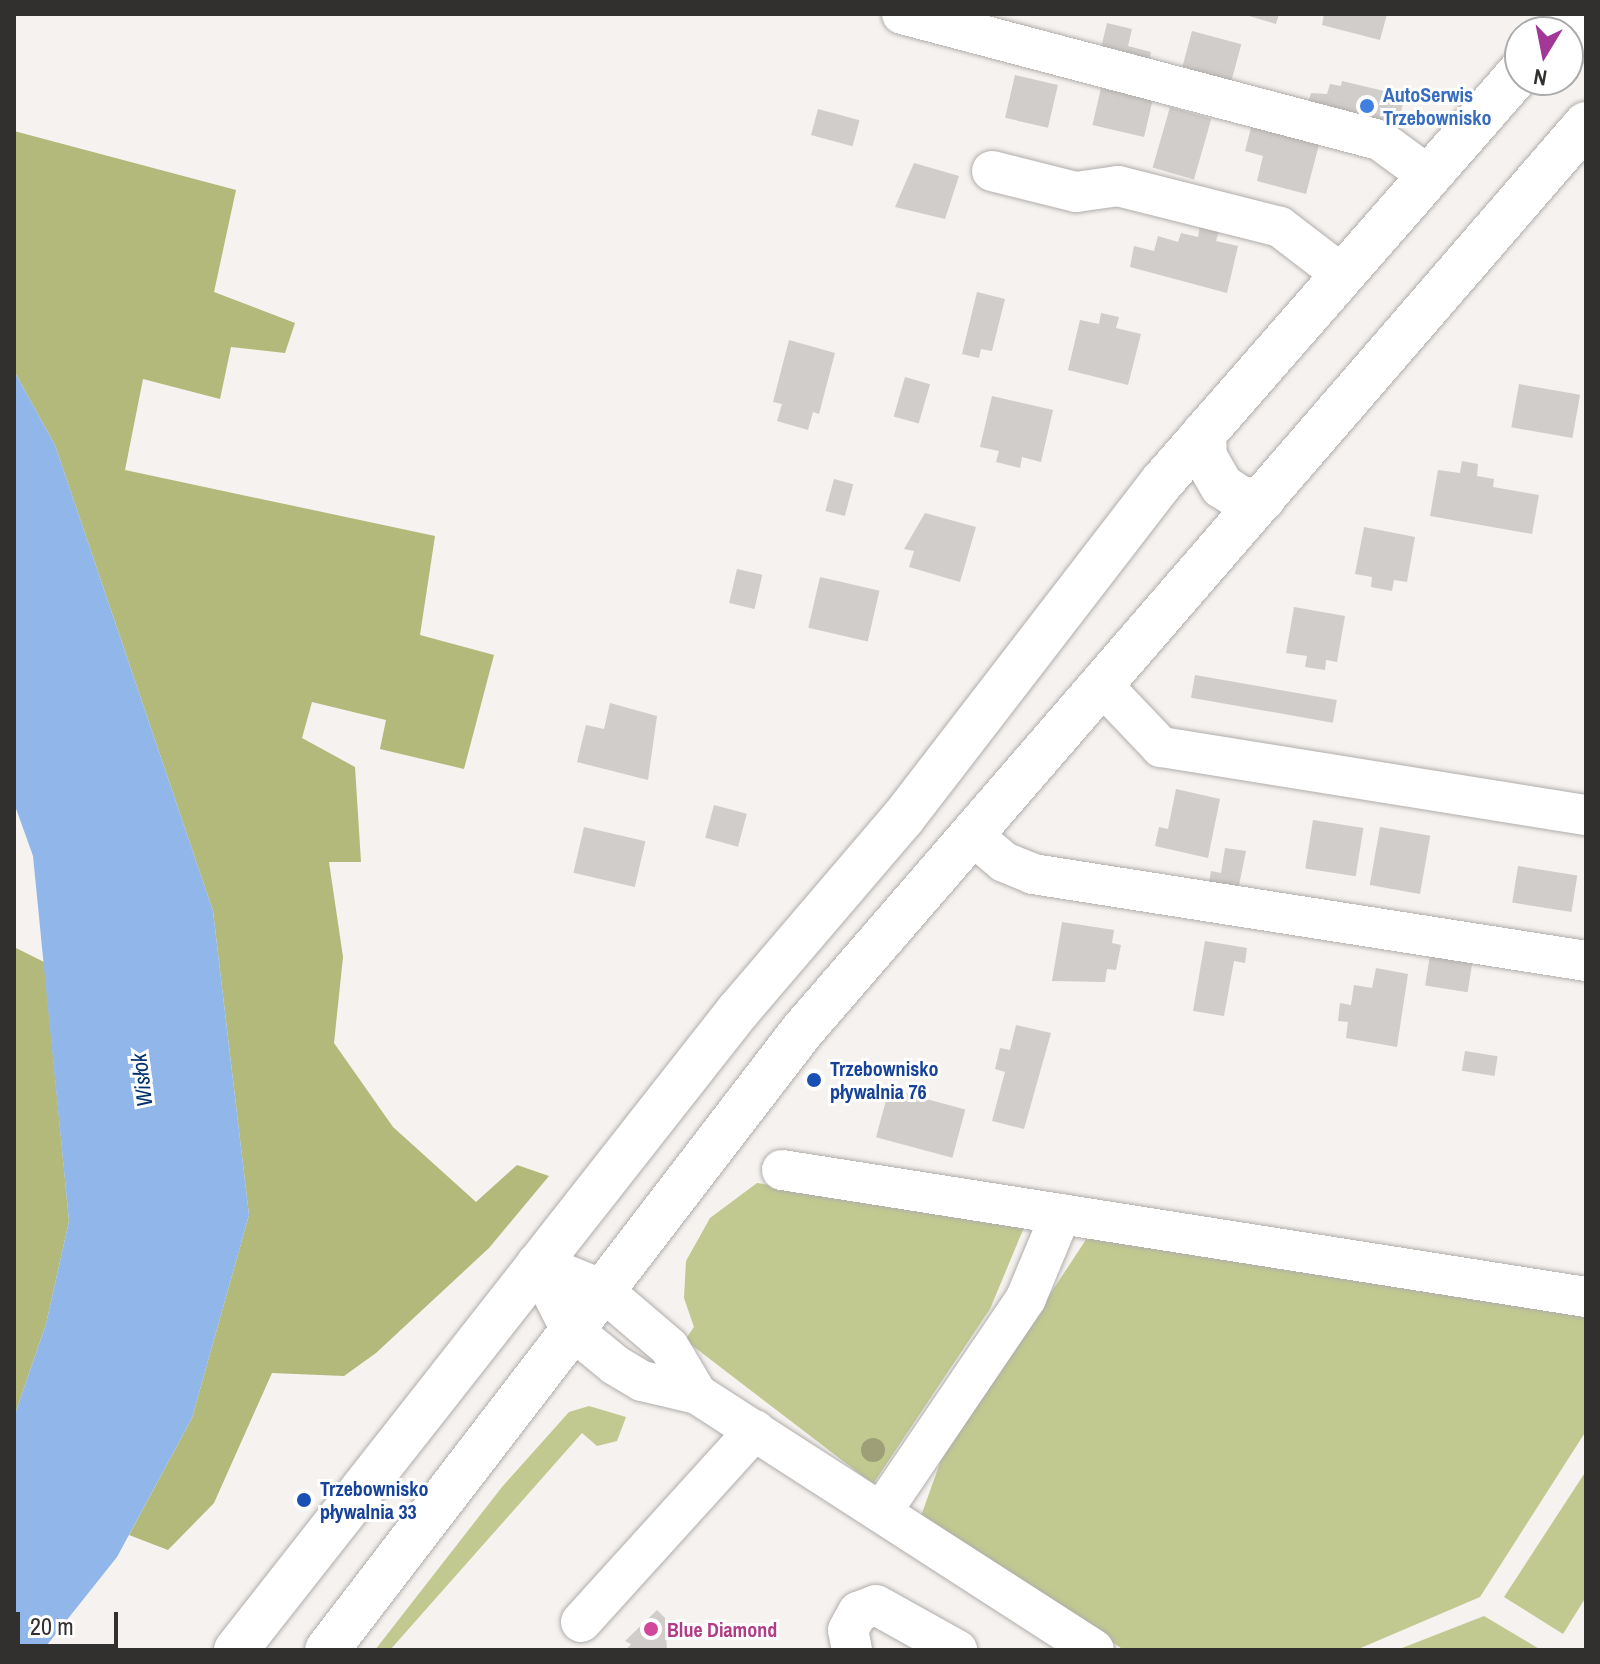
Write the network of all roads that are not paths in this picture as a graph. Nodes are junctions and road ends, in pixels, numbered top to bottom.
1 (902, 14) edge
2 (1504, 89) edge
3 (1586, 124) edge
4 (992, 171) dead end
5 (1426, 174) junction
6 (1340, 273) junction
7 (1204, 433) junction
8 (1263, 499) junction
9 (1101, 684) junction
10 (1586, 815) edge
11 (971, 834) junction
12 (1586, 961) edge
13 (782, 1170) dead end
14 (1061, 1214) junction
15 (537, 1263) junction
16 (601, 1289) junction
17 (1586, 1297) edge
18 (570, 1328) junction
19 (697, 1394) junction
20 (755, 1430) junction
21 (882, 1511) junction
22 (581, 1622) dead end
23 (236, 1650) edge
24 (327, 1650) edge
25 (852, 1650) edge
26 (957, 1650) edge
27 (1094, 1650) edge

1 - 5 street
2 - 5 main road
3 - 8 main road
4 - 6 street
5 - 6 main road
6 - 7 main road
7 - 8 main road
7 - 15 main road
8 - 9 main road
9 - 10 street
9 - 11 main road
11 - 12 street
11 - 16 main road
13 - 14 street
14 - 17 street
14 - 21 street
15 - 16 street
15 - 18 street
15 - 23 main road
16 - 18 main road
16 - 19 street
18 - 19 street
18 - 24 main road
19 - 20 street
20 - 21 street
20 - 22 street
21 - 27 street
25 - 26 street

